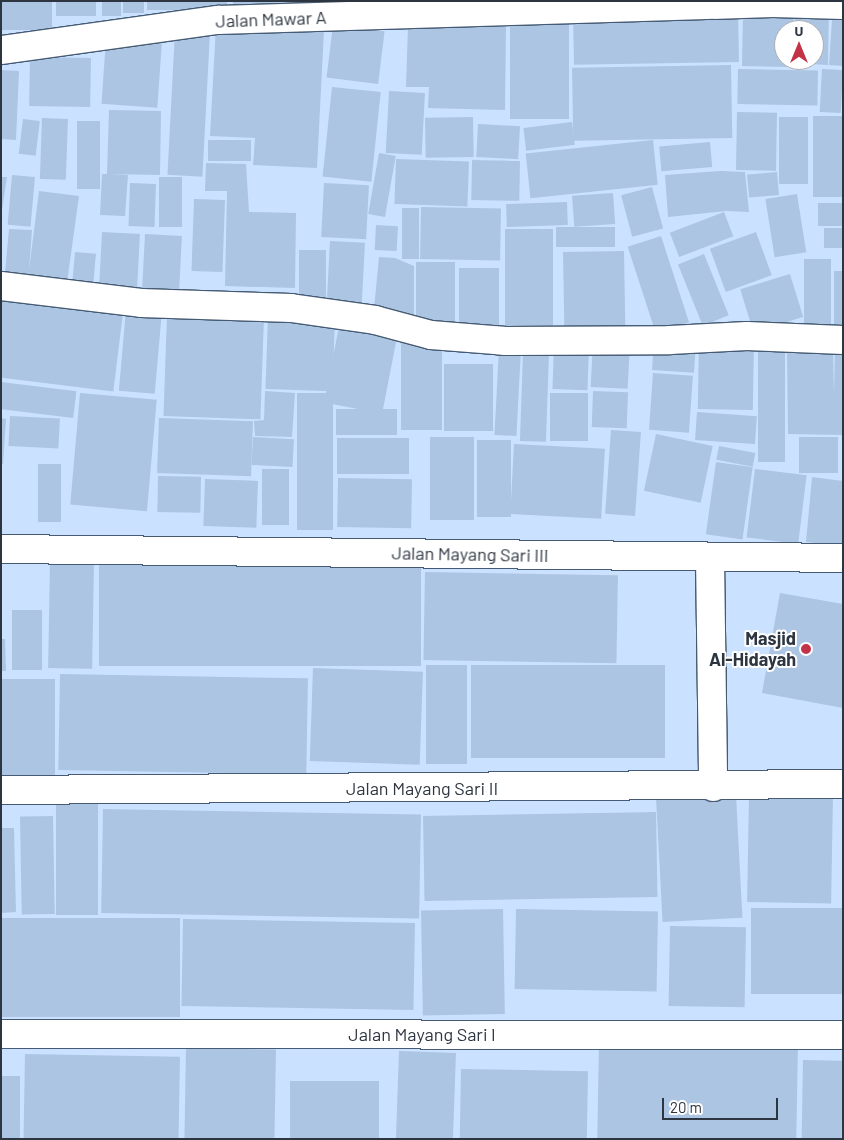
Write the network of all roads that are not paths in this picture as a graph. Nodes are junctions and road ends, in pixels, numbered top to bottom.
1 (843, 5) edge
2 (1, 50) edge
3 (1, 286) edge
4 (843, 340) edge
5 (1, 549) edge
6 (710, 558) junction
7 (843, 558) edge
8 (843, 784) edge
9 (713, 787) junction
10 (1, 790) edge
11 (1, 1034) edge
12 (843, 1035) edge

1 - 2 street, Jalan Mawar A
3 - 4 street
5 - 6 street, Jalan Mayang Sari III
6 - 7 street, Jalan Mayang Sari III
6 - 9 street
8 - 9 street, Jalan Mayang Sari II
9 - 10 street, Jalan Mayang Sari II
11 - 12 street, Jalan Mayang Sari I

